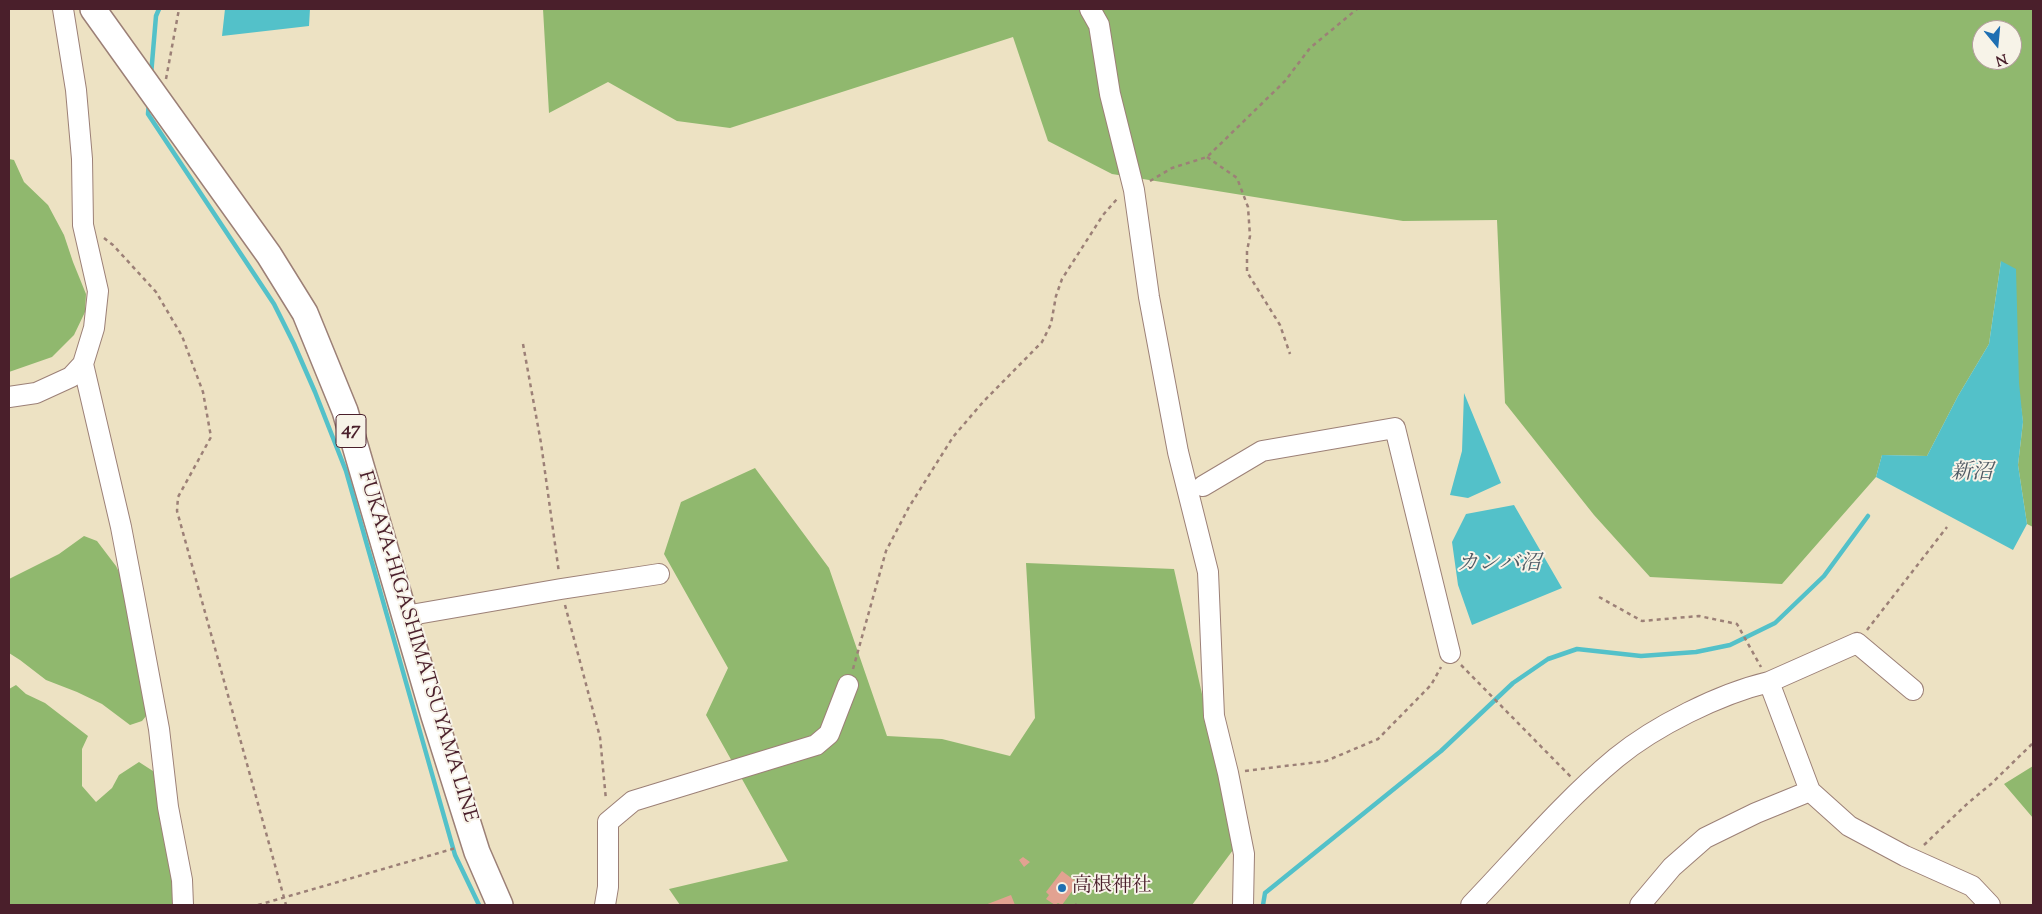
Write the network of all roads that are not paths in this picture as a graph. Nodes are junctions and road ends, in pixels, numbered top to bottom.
1 (63, 9) edge
2 (94, 9) edge
3 (1090, 9) edge
4 (82, 364) junction
5 (9, 397) edge
6 (1203, 486) dead end
7 (658, 574) dead end
8 (405, 616) junction
9 (1450, 653) road end
10 (1769, 682) junction
11 (848, 685) road end
12 (1913, 690) dead end
13 (1810, 791) junction
14 (182, 905) edge
15 (500, 905) edge
16 (605, 905) edge
17 (1243, 905) edge
18 (1471, 905) edge
19 (1640, 905) edge
20 (1990, 905) edge

1 - 4 street
2 - 8 main road, FUKAYA-HIGASHIMATSUYAMA LINE / 47
3 - 17 street
4 - 5 street
4 - 14 street
6 - 9 street
7 - 8 street
8 - 15 main road, FUKAYA-HIGASHIMATSUYAMA LINE / 47
10 - 12 street
10 - 13 street
10 - 18 street
11 - 16 street
13 - 19 street
13 - 20 street

